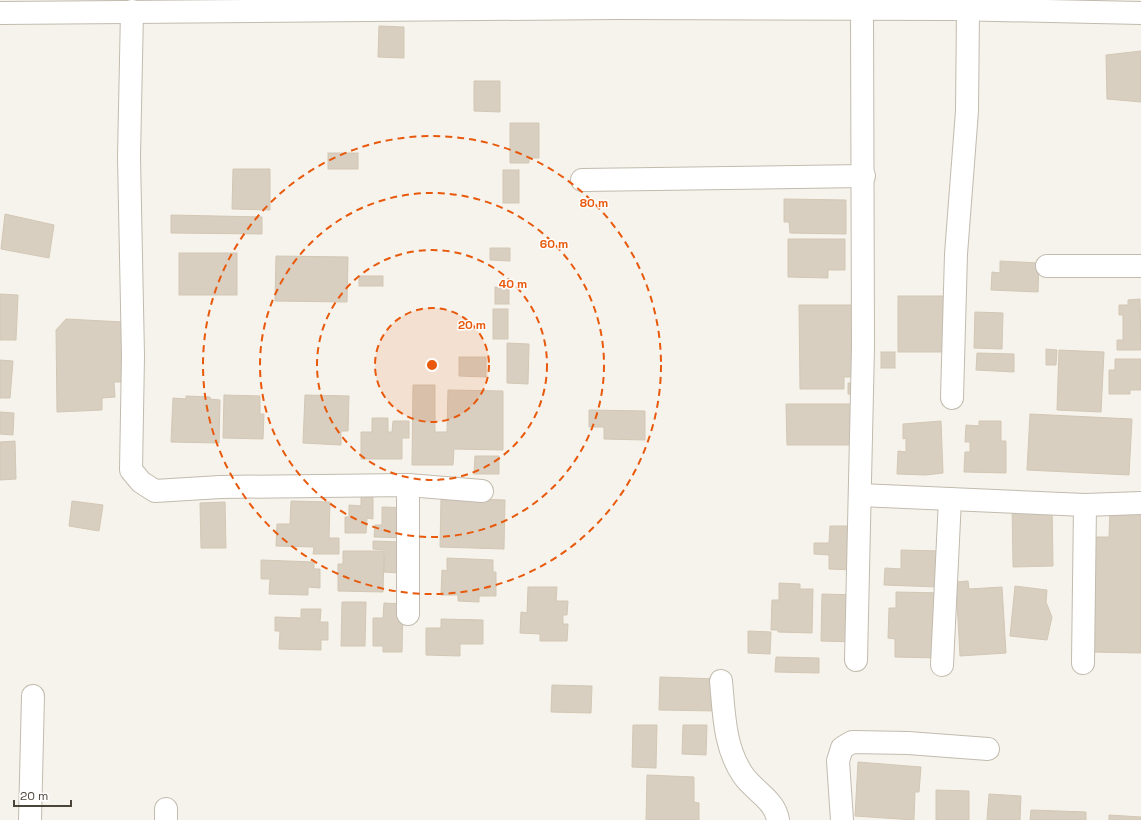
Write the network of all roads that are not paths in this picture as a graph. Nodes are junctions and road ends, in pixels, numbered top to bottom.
1 (617, 4) edge
2 (820, 4) edge
3 (369, 5) edge
4 (862, 9) junction
5 (968, 10) junction
6 (132, 11) junction
7 (0, 13) edge
8 (1141, 13) edge
9 (864, 176) junction
10 (582, 180) dead end
11 (1047, 266) dead end
12 (1141, 266) edge
13 (952, 398) dead end
14 (408, 485) junction
15 (482, 491) dead end
16 (860, 495) junction
17 (950, 499) junction
18 (1141, 502) edge
19 (1085, 505) junction
20 (408, 614) dead end
21 (856, 660) dead end
22 (1083, 663) dead end
23 (942, 665) dead end
24 (721, 680) dead end
25 (33, 696) dead end
26 (988, 750) dead end
27 (30, 820) edge
28 (778, 820) edge
29 (842, 820) edge

1 - 2 street
1 - 3 street
2 - 4 street
3 - 6 street
4 - 5 street
4 - 9 street
5 - 8 street
5 - 13 street
6 - 7 street
6 - 14 street
9 - 10 street
9 - 16 street
11 - 12 street
14 - 15 street
14 - 20 street
16 - 17 street
16 - 21 street
17 - 19 street
17 - 23 street
18 - 19 street
19 - 22 street
24 - 28 street
25 - 27 street
26 - 29 street

